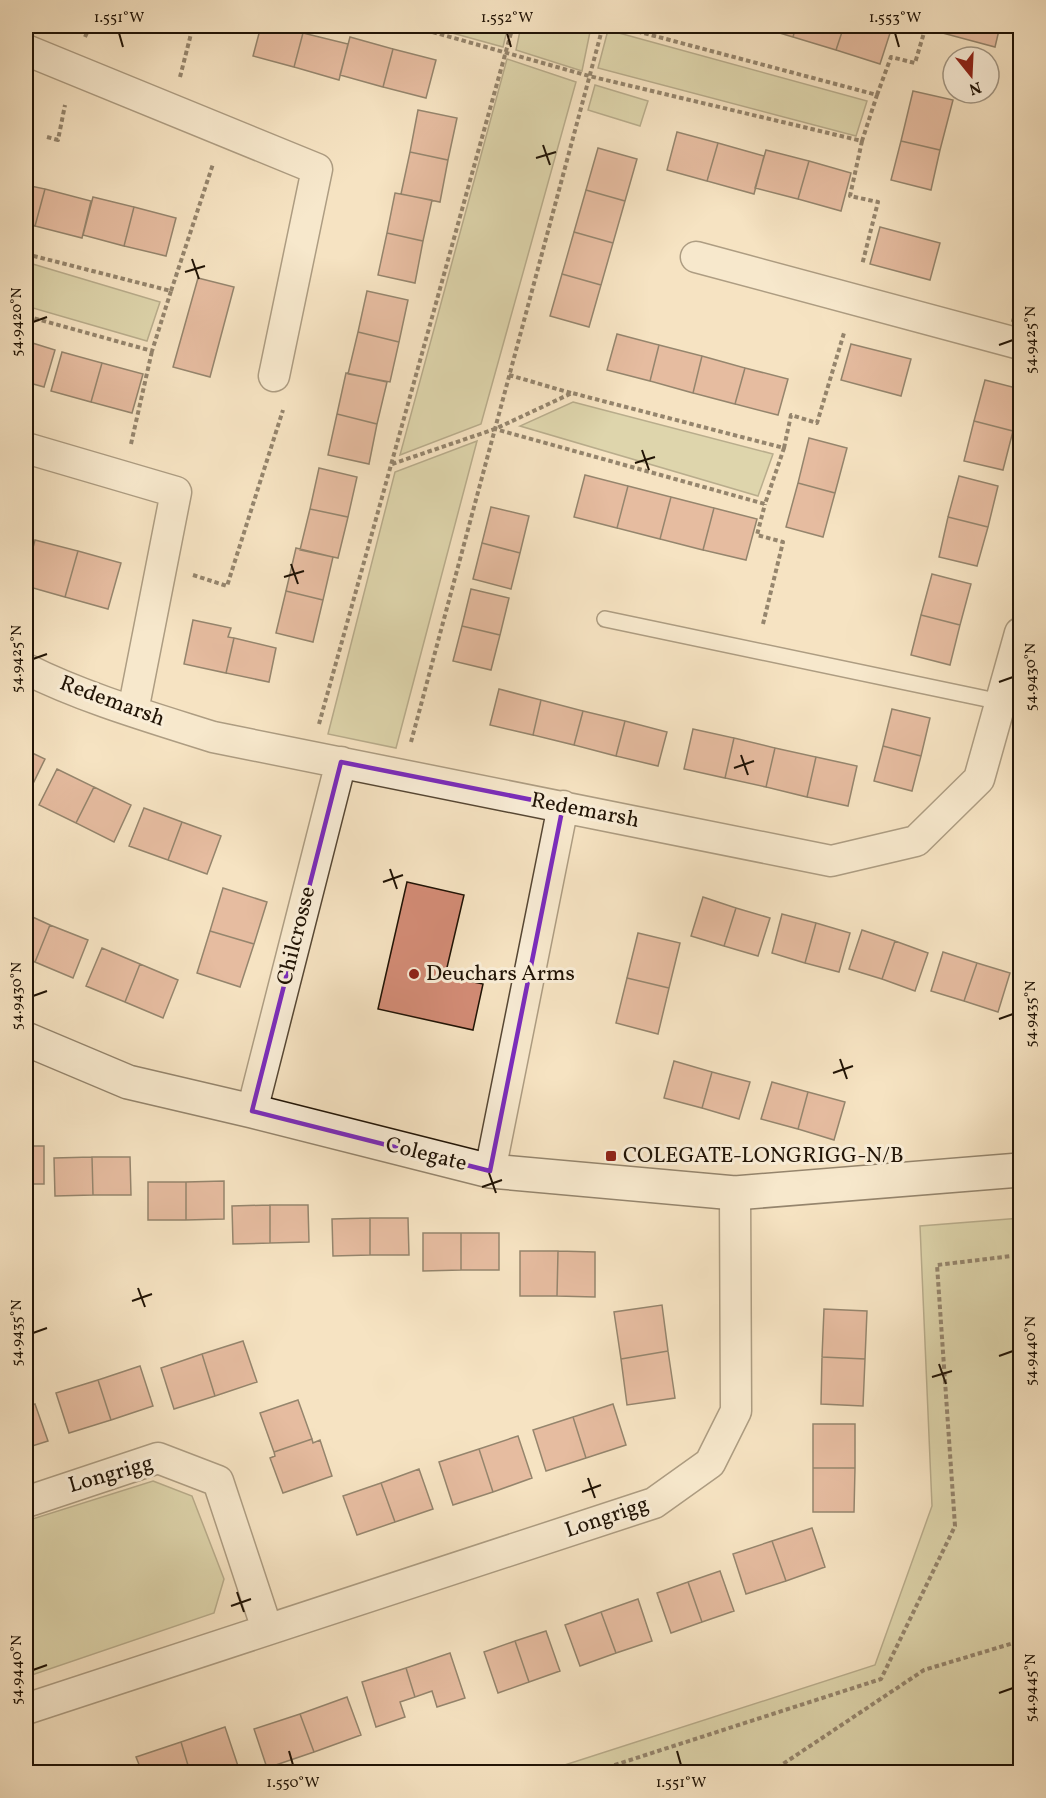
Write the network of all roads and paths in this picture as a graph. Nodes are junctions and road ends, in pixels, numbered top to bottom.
1 (193, 26) edge
2 (411, 26) edge
3 (513, 26) edge
4 (603, 26) edge
5 (617, 26) edge
6 (926, 26) edge
7 (26, 50) edge
8 (506, 52) junction
9 (589, 76) junction
10 (877, 96) junction
11 (172, 111) junction
12 (224, 131) junction
13 (862, 141) junction
14 (26, 254) edge
15 (696, 257) dead end
16 (171, 291) junction
17 (854, 299) junction
18 (26, 316) edge
19 (1020, 344) edge
20 (152, 351) junction
21 (509, 375) junction
22 (274, 376) joint
23 (572, 393) junction
24 (495, 429) junction
25 (26, 448) edge
26 (784, 448) junction
27 (391, 464) junction
28 (124, 477) junction
29 (765, 504) junction
30 (161, 564) junction
31 (605, 619) dead end
32 (1020, 633) edge
33 (756, 650) junction
34 (26, 669) edge
35 (1010, 689) edge
36 (133, 711) junction
37 (310, 756) junction
38 (341, 762) junction
39 (403, 775) junction
40 (563, 806) junction
41 (26, 1039) edge
42 (252, 1111) junction
43 (1020, 1170) edge
44 (490, 1171) junction
45 (735, 1193) junction
46 (1020, 1255) edge
47 (26, 1502) edge
48 (267, 1629) junction
49 (1020, 1641) edge
50 (26, 1709) edge
51 (593, 1773) edge
52 (771, 1773) edge

1 - 11 path
2 - 8 path
3 - 8 path
4 - 9 path
5 - 10 path
6 - 10 path
7 - 11 street
8 - 9 path
8 - 27 path
9 - 13 path
9 - 21 path
10 - 13 path
11 - 12 street
12 - 16 path
12 - 22 street
13 - 17 path
14 - 16 path
15 - 17 street
16 - 20 path
17 - 19 street
17 - 26 path
18 - 20 path
20 - 28 path
21 - 23 path
21 - 24 path
22 - 30 path
23 - 24 path
23 - 26 path
24 - 27 path
24 - 29 path
24 - 39 path
25 - 28 street
26 - 29 path
27 - 37 path
28 - 30 street
29 - 33 path
30 - 36 street
31 - 33 lane
32 - 35 street, Redemarsh
33 - 35 lane
34 - 36 street, Redemarsh
35 - 40 street, Redemarsh
36 - 37 street, Redemarsh
37 - 38 street, Redemarsh
38 - 39 street, Redemarsh
38 - 42 street, Chilcrosse
39 - 40 street, Redemarsh
40 - 44 street
41 - 42 street, Colegate
42 - 44 street, Colegate
43 - 45 street, Colegate
44 - 45 street, Colegate
45 - 48 street, Longrigg
46 - 51 path
47 - 48 street, Longrigg
48 - 50 street, Longrigg
49 - 52 path

